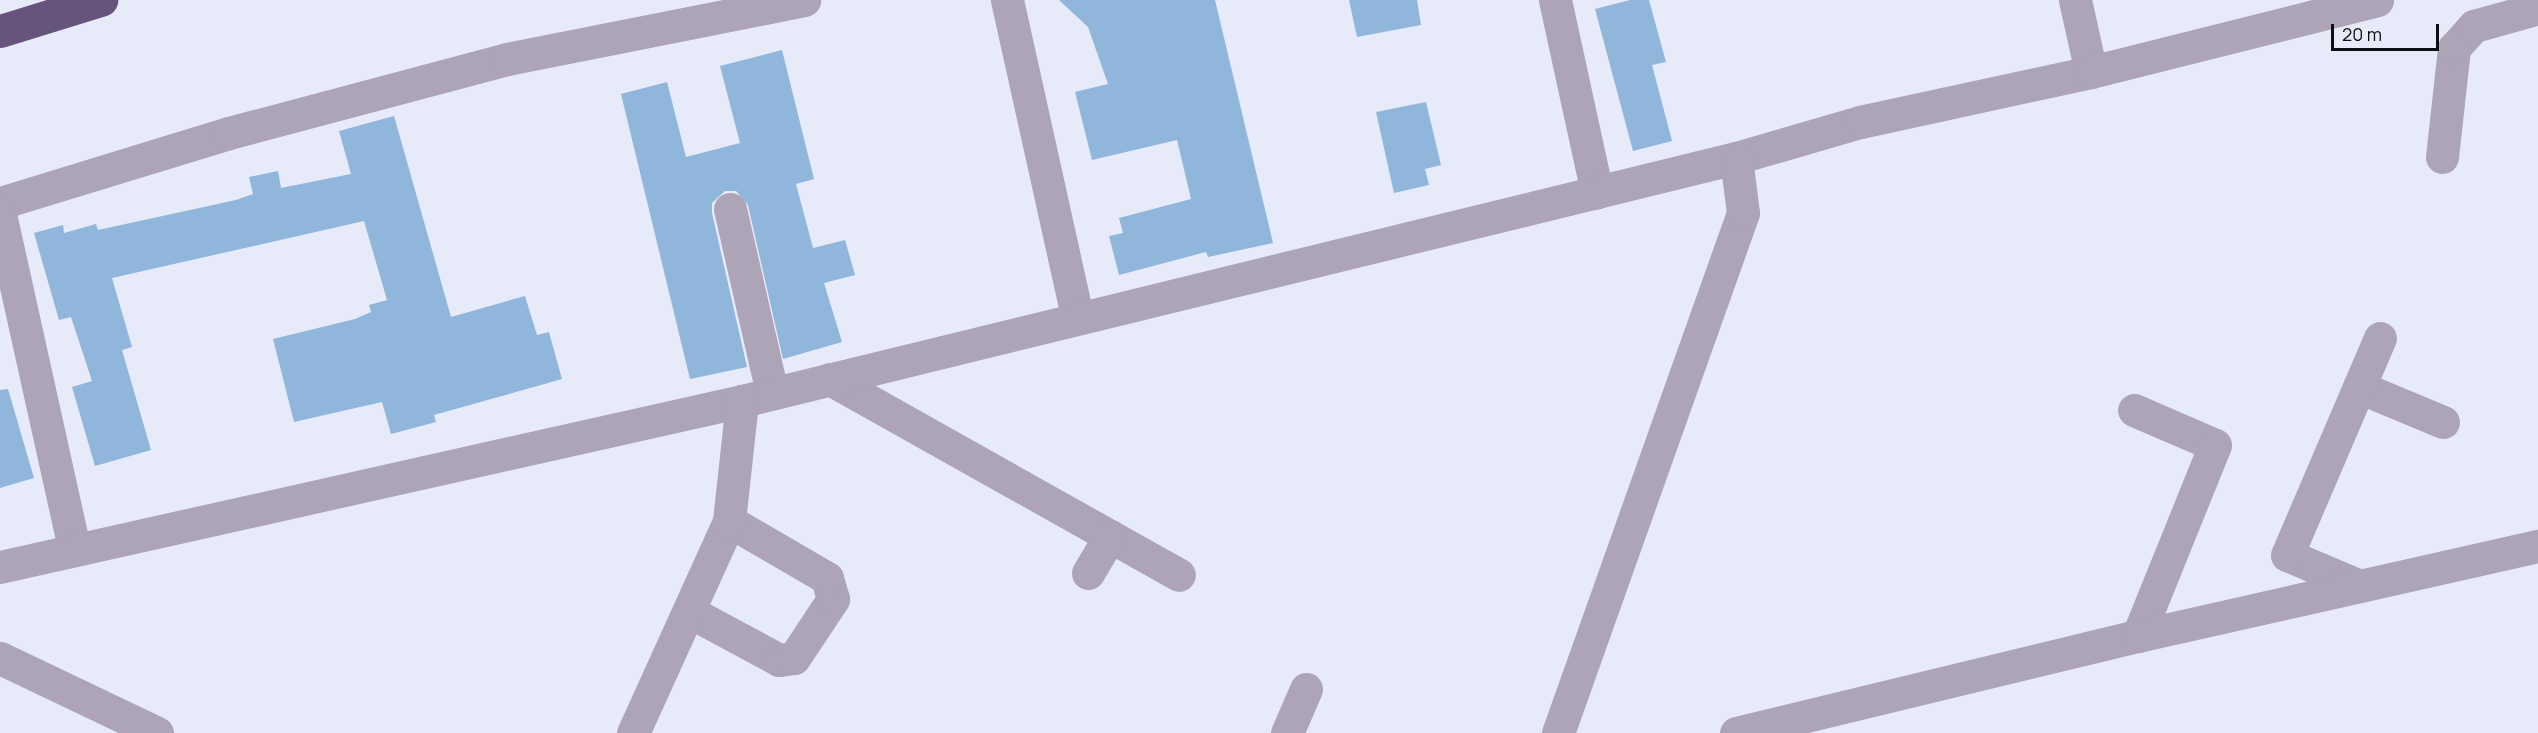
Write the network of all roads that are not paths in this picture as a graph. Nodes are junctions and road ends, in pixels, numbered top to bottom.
1 (101, 0) edge
2 (804, 0) edge
3 (1007, 0) edge
4 (1555, 0) edge
5 (2075, 0) edge
6 (2377, 0) edge
7 (2535, 9) edge
8 (0, 32) edge
9 (2091, 72) junction
10 (2442, 157) dead end
11 (1736, 158) junction
12 (1597, 192) junction
13 (0, 202) edge
14 (730, 209) dead end
15 (0, 214) edge
16 (1077, 316) junction
17 (2380, 338) dead end
18 (830, 379) junction
19 (2359, 387) junction
20 (757, 397) junction
21 (2134, 410) dead end
22 (2443, 422) dead end
23 (729, 521) junction
24 (1110, 536) junction
25 (2538, 546) edge
26 (75, 549) junction
27 (0, 567) edge
28 (1088, 573) dead end
29 (1179, 575) dead end
30 (2360, 586) junction
31 (690, 612) junction
32 (2138, 636) junction
33 (0, 659) edge
34 (1306, 689) dead end
35 (1826, 724) edge
36 (157, 733) edge
37 (633, 733) edge
38 (1287, 733) edge
39 (1558, 733) edge
40 (1736, 733) edge

1 - 8 highway
2 - 13 street
3 - 16 street
4 - 12 street
5 - 9 street
6 - 9 street
7 - 10 street
9 - 11 street
11 - 12 street
11 - 39 street
12 - 16 street
14 - 20 street
15 - 26 street
16 - 18 street
17 - 19 street
18 - 20 street
18 - 24 street
19 - 22 street
19 - 30 street
20 - 23 street
20 - 26 street
21 - 32 street
23 - 31 street
23 - 31 street
24 - 28 street
24 - 29 street
25 - 30 street
26 - 27 street
30 - 32 street
31 - 37 street
32 - 35 street
33 - 36 street
34 - 38 street
35 - 40 street

